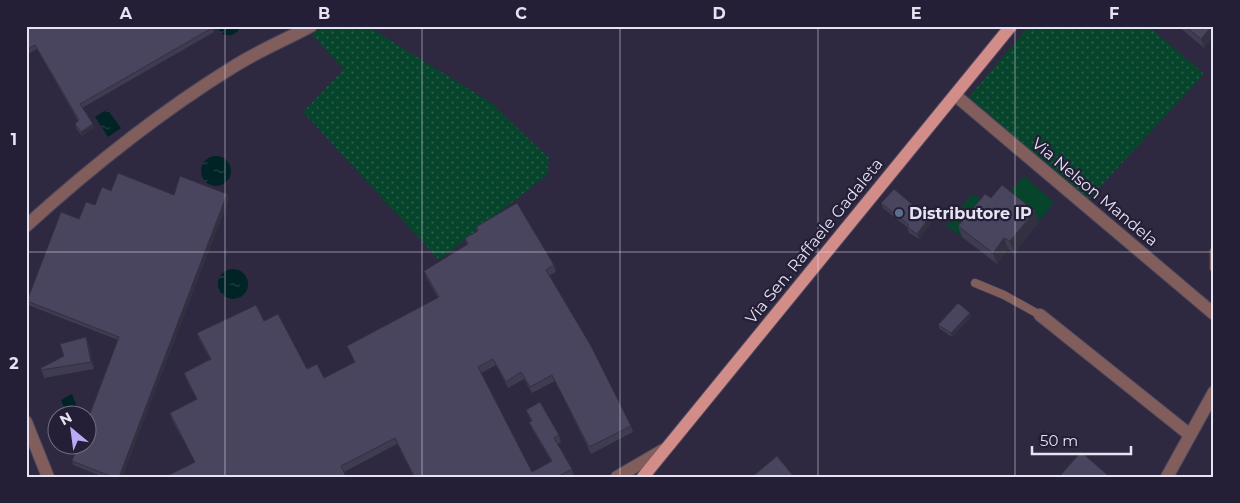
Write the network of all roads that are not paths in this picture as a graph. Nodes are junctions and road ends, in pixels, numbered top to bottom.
1 (311, 26) edge
2 (1011, 26) edge
3 (955, 95) junction
4 (26, 226) edge
5 (1214, 251) edge
6 (1214, 268) edge
7 (975, 283) dead end
8 (1214, 314) edge
9 (1040, 315) joint
10 (1214, 392) edge
11 (26, 422) edge
12 (1190, 436) junction
13 (665, 449) junction
14 (649, 475) edge
15 (48, 477) edge
16 (617, 477) edge
17 (1167, 477) edge

1 - 4 street
2 - 3 main road, Via Sen. Raffaele Gadaleta
3 - 8 street, Via Nelson Mandela
3 - 13 main road, Via Sen. Raffaele Gadaleta
5 - 6 lane
7 - 9 lane
9 - 12 street
10 - 12 street
11 - 15 street
12 - 17 street
13 - 14 main road, Via Sen. Raffaele Gadaleta
13 - 16 street

